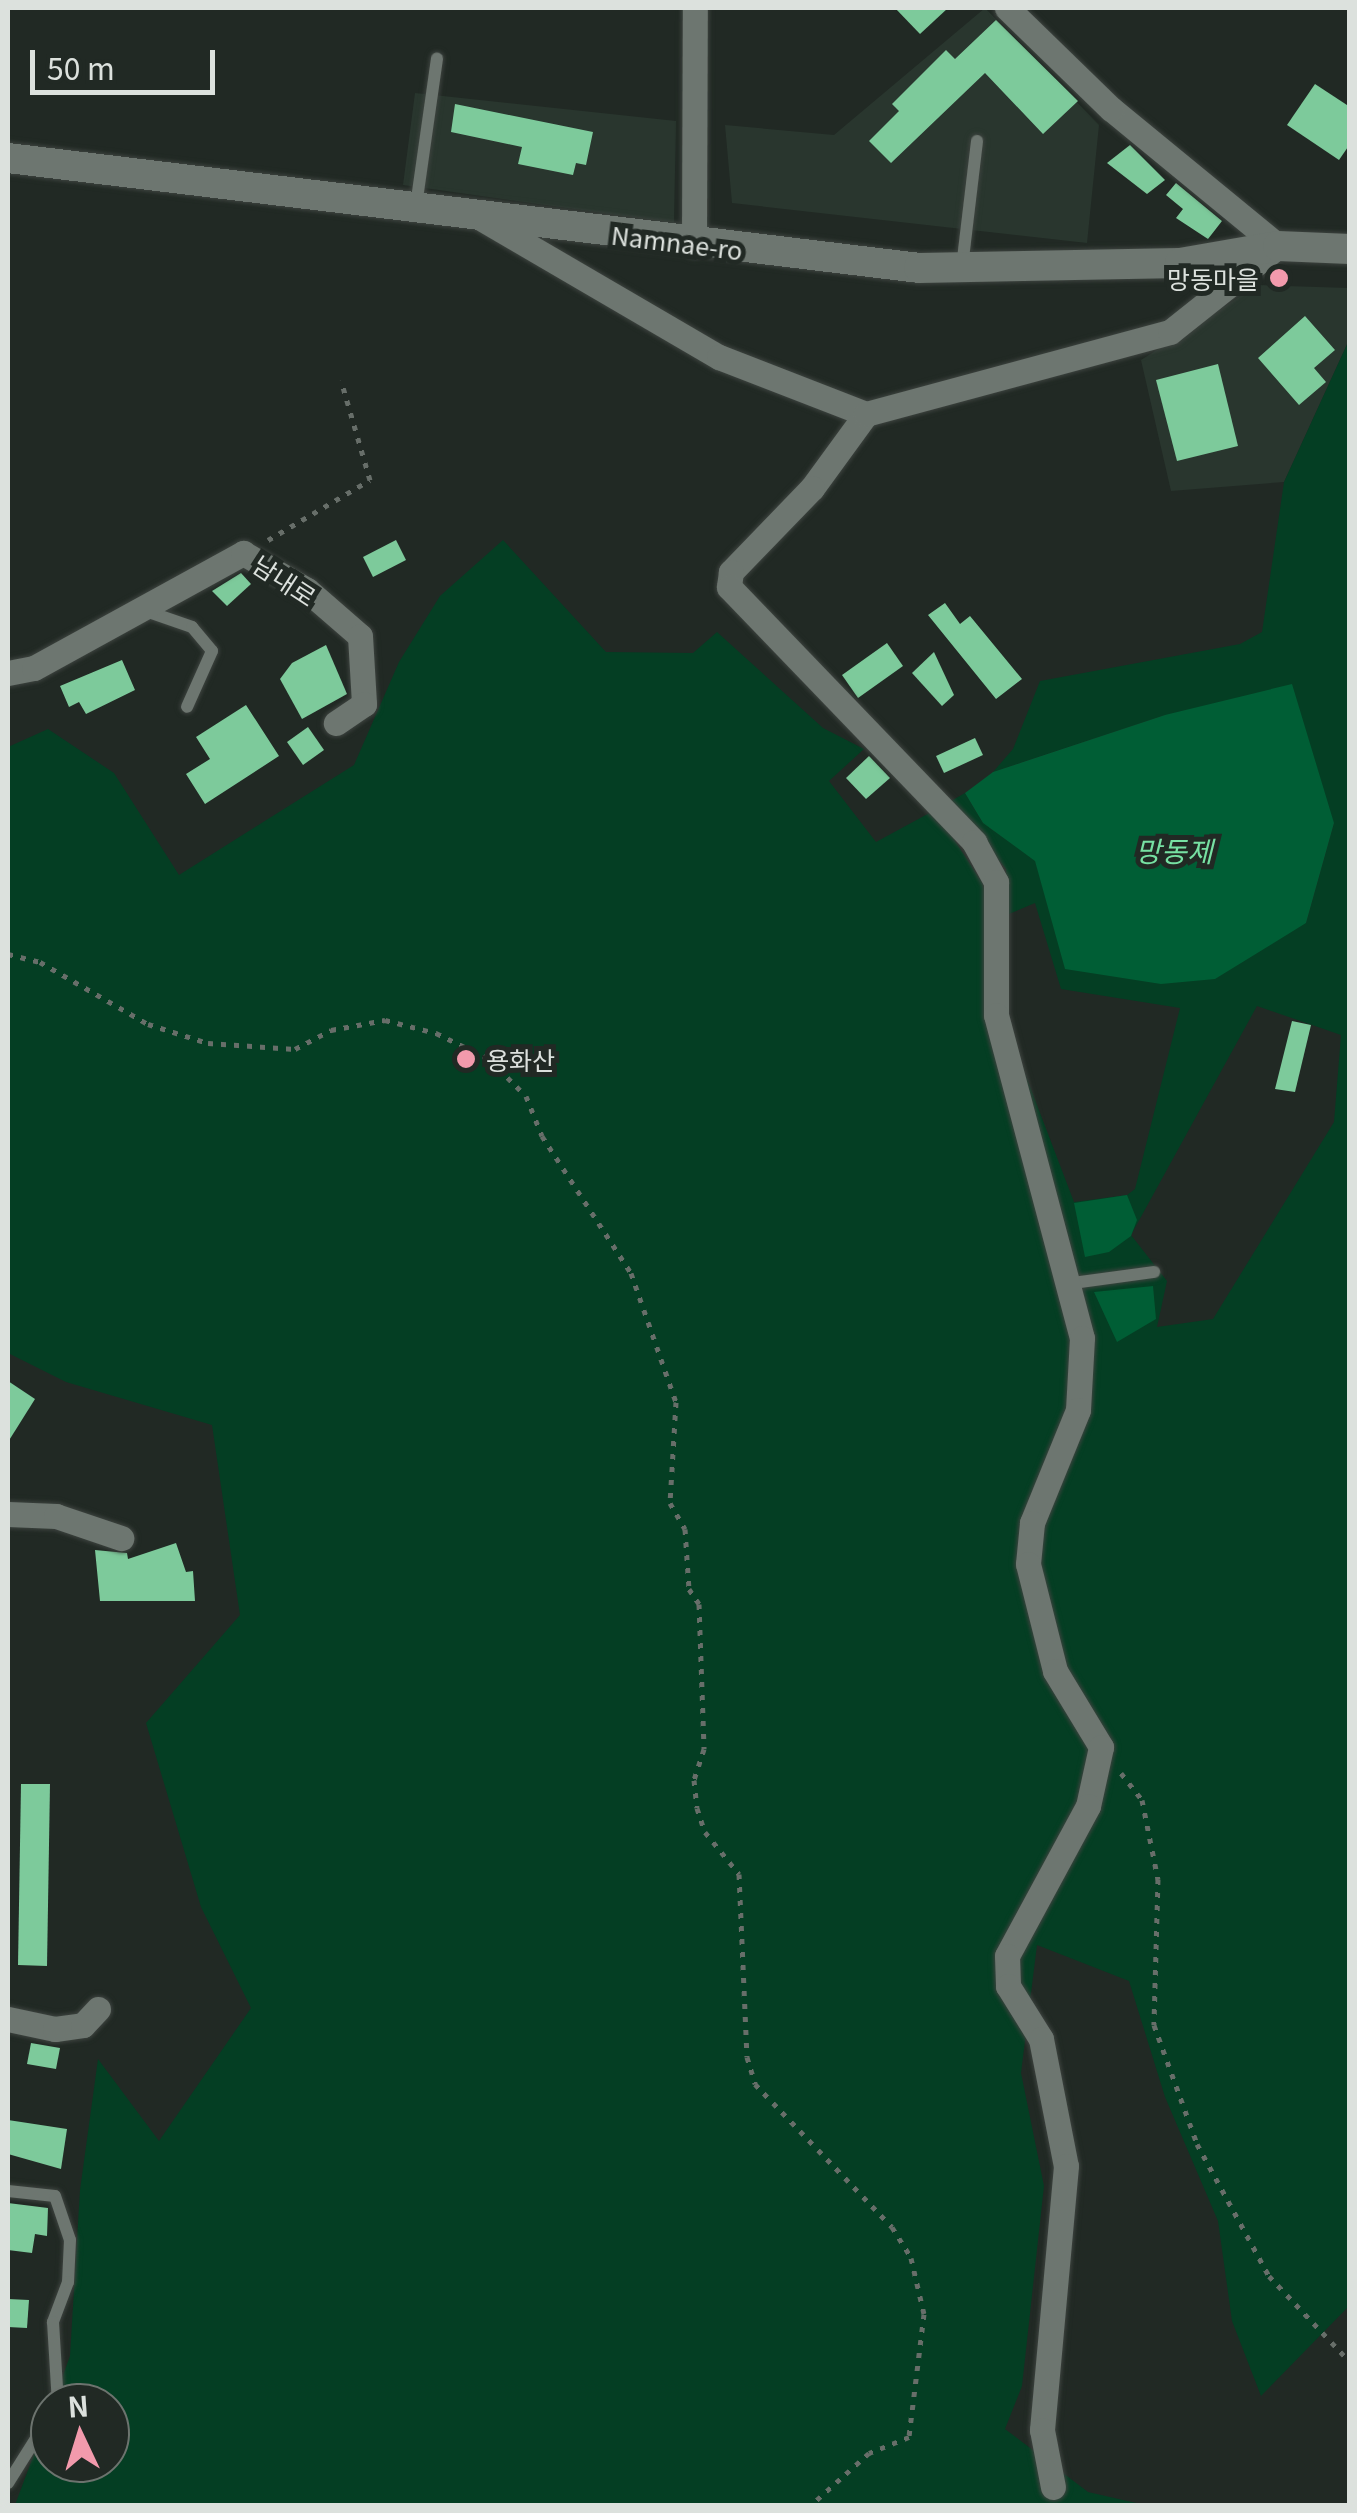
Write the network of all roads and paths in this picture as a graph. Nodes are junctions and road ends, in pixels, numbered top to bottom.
1 (695, 8) edge
2 (1007, 8) edge
3 (437, 58) dead end
4 (977, 142) dead end
5 (8, 158) edge
6 (416, 209) junction
7 (480, 217) junction
8 (694, 245) junction
9 (1278, 246) junction
10 (1350, 249) edge
11 (962, 267) junction
12 (341, 380) dead end
13 (866, 414) junction
14 (244, 552) junction
15 (141, 609) junction
16 (8, 673) edge
17 (187, 707) dead end
18 (336, 723) dead end
19 (8, 954) edge
20 (1154, 1272) dead end
21 (1066, 1284) junction
22 (8, 1514) edge
23 (121, 1538) dead end
24 (1101, 1747) junction
25 (98, 2008) dead end
26 (8, 2019) edge
27 (8, 2191) edge
28 (1350, 2362) edge
29 (57, 2383) edge
30 (30, 2448) edge
31 (8, 2483) edge
32 (1052, 2486) dead end
33 (810, 2506) edge

1 - 8 street
2 - 9 street
3 - 6 lane
4 - 11 lane
5 - 6 street, Namnae-ro
6 - 7 street, Namnae-ro
7 - 8 street, Namnae-ro
7 - 13 street
8 - 11 street, Namnae-ro
9 - 10 street, Namnae-ro
9 - 11 street, Namnae-ro
9 - 13 street
12 - 14 path
13 - 21 street
14 - 15 street, 남내로
14 - 18 street, 남내로
15 - 16 street, 남내로
15 - 17 lane
19 - 33 path
20 - 21 lane
21 - 24 street
22 - 23 street
24 - 28 path
24 - 32 street
25 - 26 street
27 - 29 lane
30 - 31 lane

